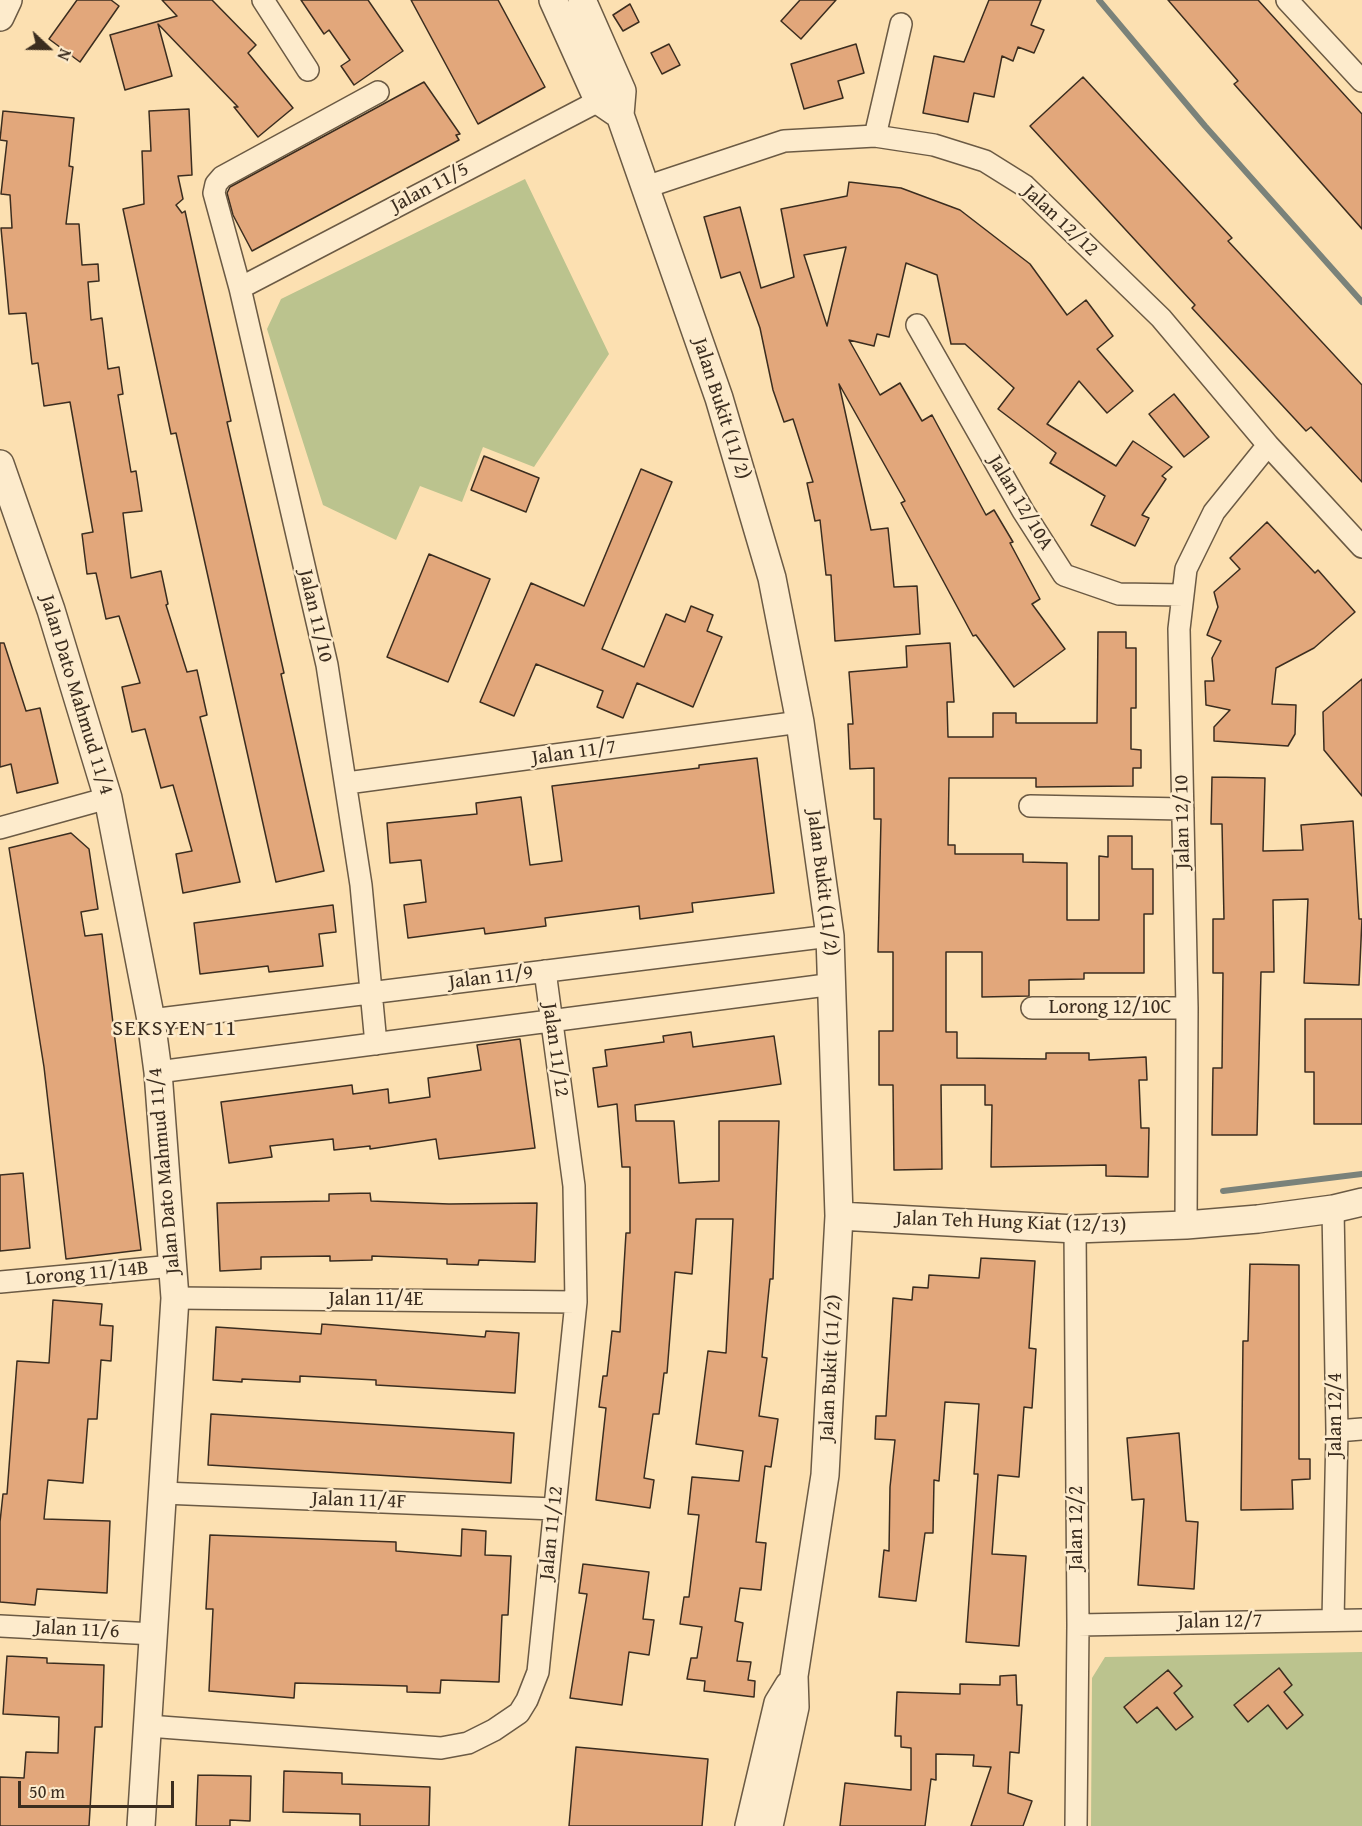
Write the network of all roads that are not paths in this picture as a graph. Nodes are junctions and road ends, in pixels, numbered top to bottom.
1 (8, 0) edge
2 (263, 0) edge
3 (553, 0) edge
4 (582, 0) edge
5 (1287, 0) edge
6 (0, 17) edge
7 (901, 24) dead end
8 (308, 70) dead end
9 (1362, 81) edge
10 (378, 92) dead end
11 (613, 102) junction
12 (875, 136) junction
13 (646, 187) junction
14 (240, 288) junction
15 (917, 325) dead end
16 (1268, 445) junction
17 (0, 465) edge
18 (1362, 547) edge
19 (1183, 595) junction
20 (800, 722) junction
21 (347, 783) junction
22 (108, 798) junction
23 (1030, 806) dead end
24 (1183, 809) junction
25 (0, 828) edge
26 (830, 936) junction
27 (545, 971) junction
28 (834, 984) junction
29 (371, 993) junction
30 (1032, 1008) dead end
31 (1187, 1008) junction
32 (151, 1020) junction
33 (552, 1020) junction
34 (376, 1044) junction
35 (158, 1072) junction
36 (1362, 1202) edge
37 (1333, 1209) junction
38 (839, 1216) junction
39 (1186, 1225) junction
40 (1075, 1229) junction
41 (173, 1266) junction
42 (0, 1282) edge
43 (176, 1298) junction
44 (576, 1302) junction
45 (1362, 1429) edge
46 (1337, 1431) junction
47 (163, 1493) junction
48 (554, 1509) junction
49 (1333, 1620) junction
50 (1362, 1620) edge
51 (1078, 1625) junction
52 (0, 1626) edge
53 (154, 1634) junction
54 (794, 1676) junction
55 (148, 1726) junction
56 (141, 1826) edge
57 (750, 1826) edge
58 (769, 1826) edge
59 (1076, 1826) edge

1 - 6 street
2 - 8 street
3 - 11 street, Jalan Bukit (11/2)
4 - 11 street, Jalan Bukit (11/2)
5 - 9 street
7 - 12 street
10 - 14 street, Jalan 11/10
11 - 13 street, Jalan Bukit (11/2)
11 - 14 street, Jalan 11/5
12 - 13 street, Jalan 12/12
12 - 16 street, Jalan 12/12
13 - 20 street, Jalan Bukit (11/2)
14 - 21 street, Jalan 11/10
15 - 19 street, Jalan 12/10A
16 - 18 street, Jalan 12/12
16 - 19 street, Jalan 12/10
17 - 22 street, Jalan Dato Mahmud 11/4
19 - 24 street, Jalan 12/10
20 - 21 street, Jalan 11/7
20 - 26 street, Jalan Bukit (11/2)
21 - 29 street, Jalan 11/10
22 - 25 street
22 - 32 street, Jalan Dato Mahmud 11/4
23 - 24 street
24 - 31 street, Jalan 12/10
26 - 27 street, Jalan 11/9
26 - 28 street, Jalan Bukit (11/2)
27 - 29 street, Jalan 11/9
27 - 33 street, Jalan 11/12
28 - 33 street
28 - 38 street, Jalan Bukit (11/2)
29 - 32 street, Jalan 11/9
29 - 34 street, Jalan 11/10
30 - 31 street, Lorong 12/10C
31 - 39 street, Jalan 12/10
32 - 35 street, Jalan Dato Mahmud 11/4
33 - 34 street
33 - 44 street, Jalan 11/12
34 - 35 street
35 - 41 street, Jalan Dato Mahmud 11/4
36 - 37 street, Jalan Teh Hung Kiat (12/13)
37 - 39 street, Jalan Teh Hung Kiat (12/13)
37 - 46 street, Jalan 12/4
38 - 40 street, Jalan Teh Hung Kiat (12/13)
38 - 54 street, Jalan Bukit (11/2)
39 - 40 street, Jalan Teh Hung Kiat (12/13)
40 - 51 street, Jalan 12/2
41 - 42 street, Lorong 11/14B
41 - 43 street, Jalan Dato Mahmud 11/4
43 - 44 street, Jalan 11/4E
43 - 47 street, Jalan Dato Mahmud 11/4
44 - 48 street, Jalan 11/12
45 - 46 street
46 - 49 street, Jalan 12/4
47 - 48 street, Jalan 11/4F
47 - 53 street, Jalan Dato Mahmud 11/4
48 - 55 street, Jalan 11/12
49 - 50 street, Jalan 12/7
49 - 51 street, Jalan 12/7
51 - 59 street, Jalan 12/2
52 - 53 street, Jalan 11/6
53 - 55 street, Jalan Dato Mahmud 11/4
54 - 57 street, Jalan Bukit (11/2)
54 - 58 street, Jalan Bukit (11/2)
55 - 56 street, Jalan Dato Mahmud 11/4

